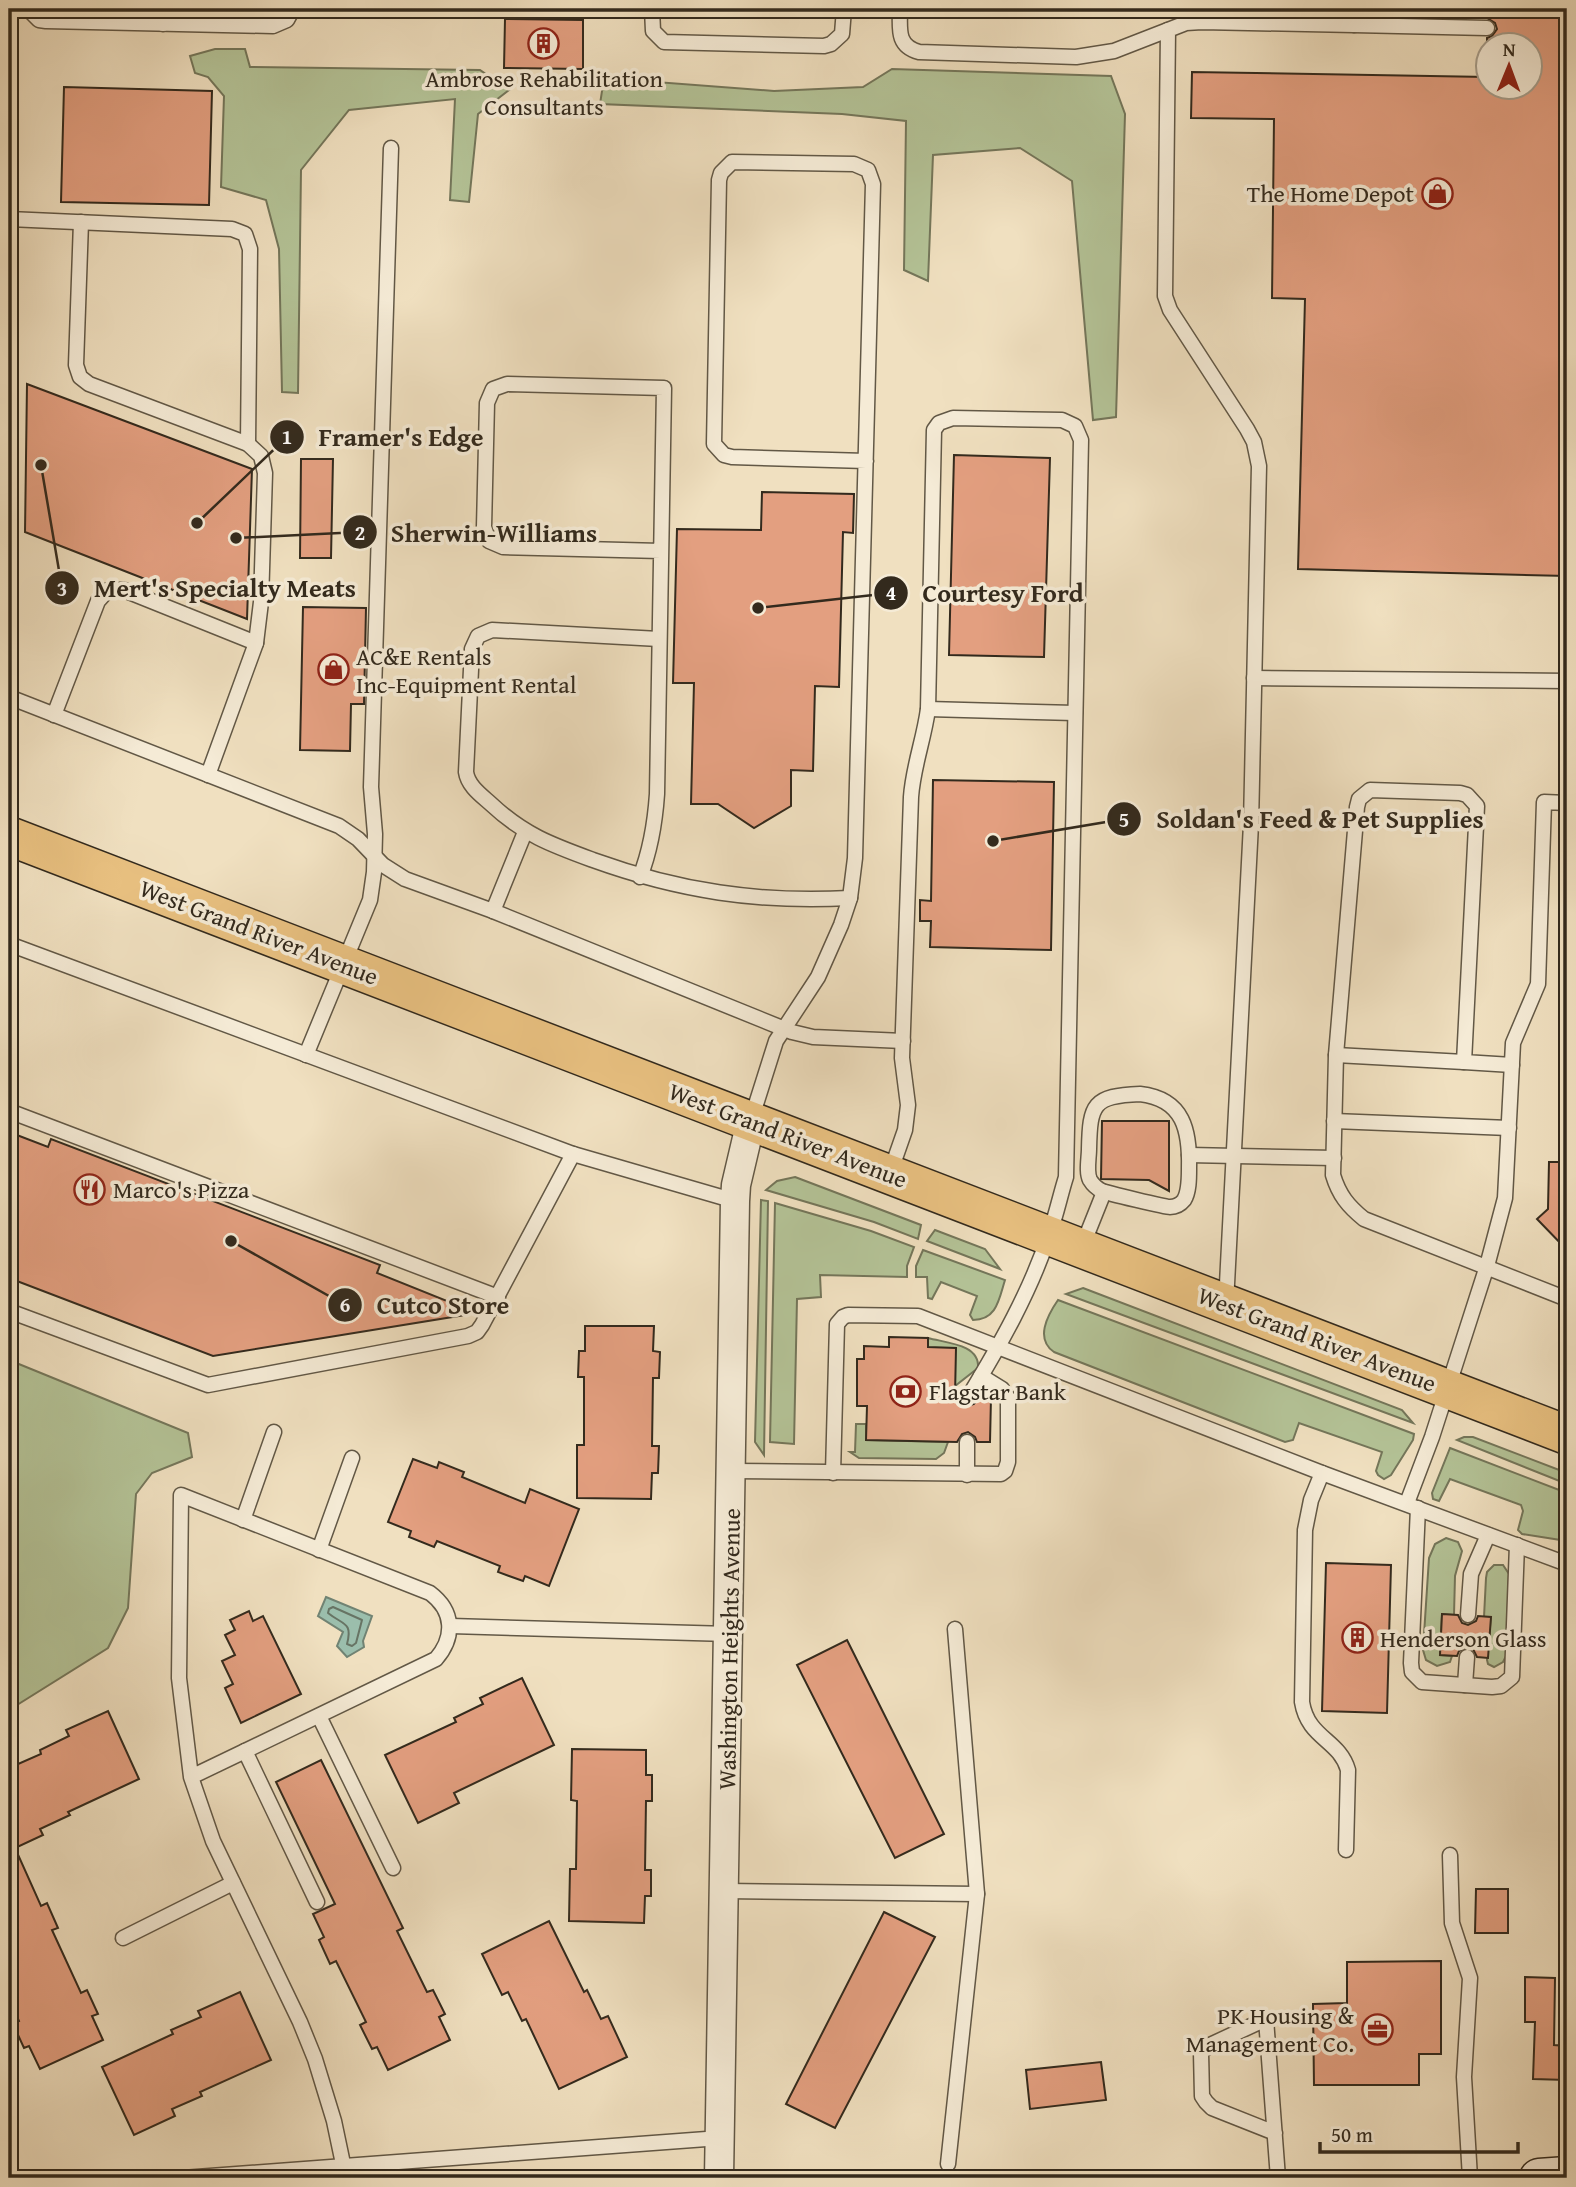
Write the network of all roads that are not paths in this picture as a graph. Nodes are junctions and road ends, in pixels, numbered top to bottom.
1 (28, 9) edge
2 (293, 9) edge
3 (652, 9) edge
4 (844, 9) edge
5 (900, 9) edge
6 (1354, 9) edge
7 (104, 16) edge
8 (163, 16) edge
9 (1354, 25) junction
10 (1487, 28) dead end
11 (1168, 30) junction
12 (391, 148) dead end
13 (9, 219) edge
14 (81, 222) junction
15 (248, 444) junction
16 (866, 461) junction
17 (661, 551) junction
18 (659, 639) junction
19 (256, 643) junction
20 (1254, 677) junction
21 (1567, 681) edge
22 (9, 697) edge
23 (928, 709) junction
24 (1076, 713) junction
25 (54, 715) junction
26 (208, 775) junction
27 (1567, 803) edge
28 (525, 832) junction
29 (9, 838) edge
30 (374, 857) junction
31 (640, 877) junction
32 (850, 898) junction
33 (493, 911) junction
34 (9, 944) edge
35 (343, 964) junction
36 (784, 1029) junction
37 (903, 1041) junction
38 (306, 1055) junction
39 (1336, 1055) junction
40 (1464, 1062) junction
41 (1512, 1065) junction
42 (9, 1111) edge
43 (751, 1121) junction
44 (1334, 1121) junction
45 (1509, 1128) junction
46 (573, 1154) junction
47 (1189, 1155) junction
48 (1233, 1156) junction
49 (1334, 1158) junction
50 (889, 1174) junction
51 (1104, 1192) junction
52 (736, 1201) junction
53 (1065, 1242) junction
54 (1487, 1266) junction
55 (498, 1297) junction
56 (1567, 1299) edge
57 (1226, 1304) junction
58 (9, 1311) edge
59 (1000, 1346) junction
60 (981, 1376) junction
61 (1447, 1389) junction
62 (969, 1396) dead end
63 (274, 1432) dead end
64 (1567, 1435) edge
65 (967, 1442) dead end
66 (352, 1458) dead end
67 (732, 1471) junction
68 (832, 1473) junction
69 (1322, 1473) junction
70 (967, 1475) junction
71 (1412, 1506) junction
72 (243, 1520) junction
73 (1488, 1535) junction
74 (1517, 1545) junction
75 (319, 1550) junction
76 (1567, 1564) edge
77 (1468, 1615) dead end
78 (451, 1626) junction
79 (955, 1629) dead end
80 (729, 1634) junction
81 (1467, 1657) dead end
82 (1465, 1685) junction
83 (319, 1716) junction
84 (246, 1751) junction
85 (191, 1777) junction
86 (1346, 1850) dead end
87 (1450, 1855) dead end
88 (393, 1868) dead end
89 (233, 1884) junction
90 (725, 1891) junction
91 (977, 1894) junction
92 (317, 1902) dead end
93 (123, 1938) dead end
94 (1275, 2133) junction
95 (720, 2138) junction
96 (948, 2164) dead end
97 (345, 2173) edge
98 (1567, 2176) edge
99 (183, 2178) edge
100 (719, 2178) edge
101 (1278, 2178) edge
102 (1469, 2178) edge
103 (1539, 2178) edge

1 - 7 lane
2 - 8 lane
3 - 4 lane
5 - 11 lane
6 - 9 lane
7 - 8 lane
9 - 10 lane
9 - 11 lane
11 - 20 lane
12 - 30 lane
13 - 14 lane
14 - 15 lane
14 - 15 lane
15 - 19 lane
16 - 16 lane
16 - 32 lane
17 - 17 lane
17 - 18 lane
18 - 28 lane
18 - 31 lane
19 - 25 lane
19 - 26 lane
20 - 21 lane
20 - 48 lane
22 - 25 lane
23 - 24 lane
23 - 24 lane
23 - 37 lane
24 - 53 lane
25 - 26 lane
26 - 30 lane
27 - 41 lane
28 - 31 lane
28 - 33 lane
29 - 35 main road, West Grand River Avenue
30 - 33 lane
30 - 35 lane
31 - 32 lane
32 - 36 lane
33 - 36 lane
34 - 38 lane
35 - 38 lane
35 - 43 main road, West Grand River Avenue
36 - 37 lane
36 - 43 lane
37 - 50 lane
38 - 46 lane
39 - 40 lane
39 - 40 lane
39 - 44 lane
40 - 41 lane
41 - 45 lane
42 - 55 lane
43 - 50 main road, West Grand River Avenue
43 - 52 street, Washington Heights Avenue
44 - 45 lane
44 - 49 lane
45 - 54 lane
46 - 52 lane
46 - 55 lane
47 - 48 lane
47 - 51 lane
47 - 51 lane
48 - 49 lane
48 - 57 lane
49 - 54 lane
50 - 53 main road, West Grand River Avenue
51 - 53 lane
52 - 67 street, Washington Heights Avenue
53 - 57 main road, West Grand River Avenue
53 - 59 lane
54 - 56 lane
54 - 61 lane
55 - 58 lane
57 - 61 main road, West Grand River Avenue
59 - 60 lane
59 - 68 lane
59 - 69 lane
60 - 62 lane
60 - 70 lane
61 - 64 main road, West Grand River Avenue
61 - 71 lane
63 - 72 lane
65 - 70 lane
66 - 75 lane
67 - 68 lane
67 - 80 street, Washington Heights Avenue
68 - 70 lane
69 - 71 lane
69 - 86 lane
71 - 73 lane
71 - 82 lane
72 - 75 lane
72 - 85 lane
73 - 74 lane
73 - 77 lane
74 - 76 lane
74 - 82 lane
75 - 78 lane
78 - 80 lane
78 - 83 lane
79 - 91 lane
80 - 90 street, Washington Heights Avenue
81 - 82 lane
83 - 84 lane
83 - 88 lane
84 - 85 lane
84 - 92 lane
85 - 89 lane
87 - 102 lane
89 - 93 lane
89 - 97 lane
90 - 91 lane
90 - 95 street, Washington Heights Avenue
91 - 96 lane
94 - 94 lane
94 - 101 lane
95 - 97 lane
95 - 100 street, Washington Heights Avenue
97 - 99 lane
98 - 103 street

